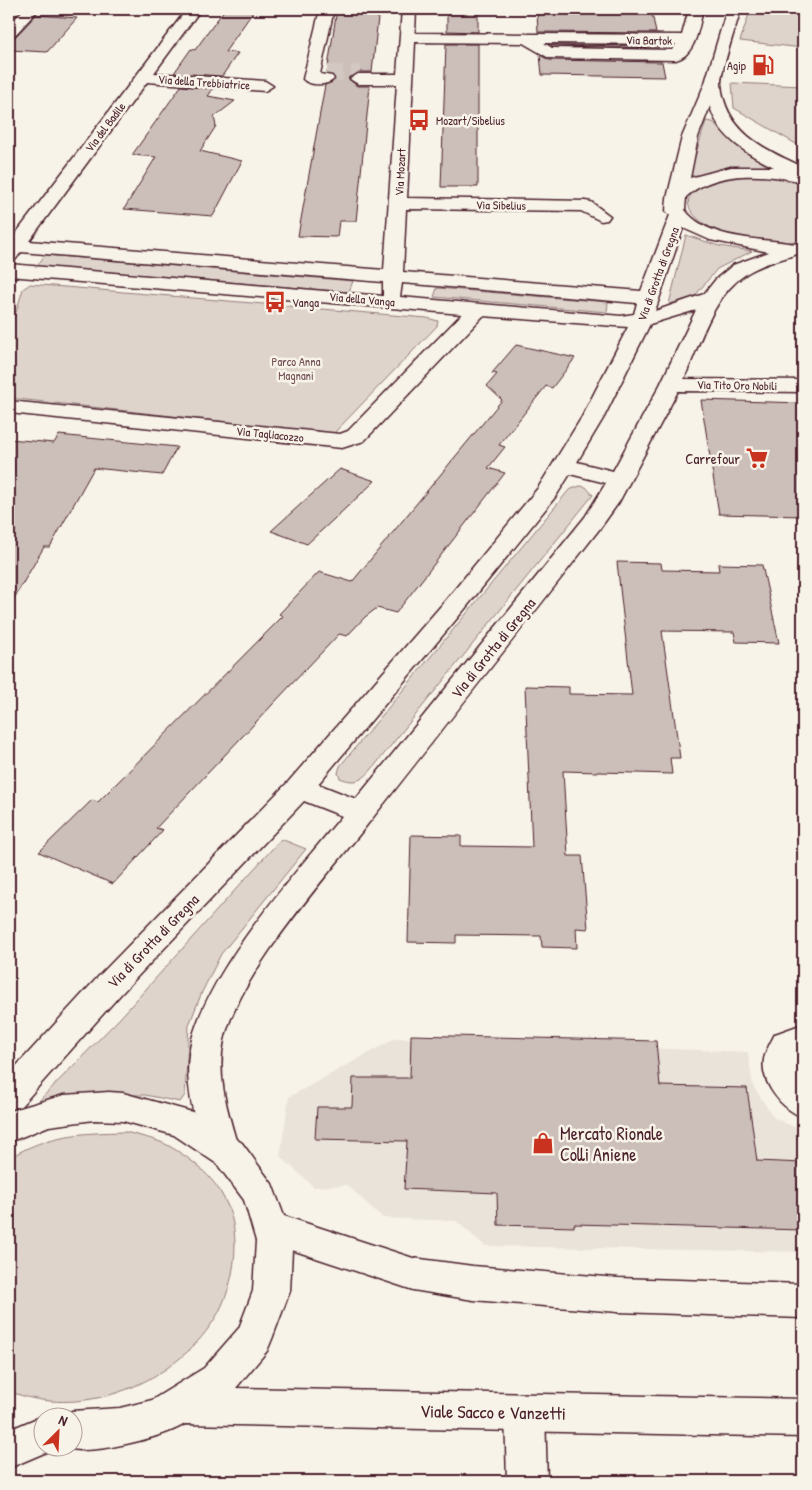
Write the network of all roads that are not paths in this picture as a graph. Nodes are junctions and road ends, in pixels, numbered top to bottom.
1 (32, 9) edge
2 (194, 9) edge
3 (327, 9) edge
4 (409, 9) edge
5 (696, 9) edge
6 (734, 9) edge
7 (9, 33) edge
8 (408, 37) junction
9 (319, 76) dead end
10 (359, 76) tunnel mouth
11 (143, 77) junction
12 (406, 77) junction
13 (713, 83) junction
14 (265, 86) dead end
15 (803, 176) edge
16 (678, 193) junction
17 (398, 203) junction
18 (679, 215) junction
19 (601, 216) dead end
20 (800, 248) edge
21 (11, 249) edge
22 (9, 270) edge
23 (394, 276) junction
24 (649, 298) junction
25 (711, 298) junction
26 (392, 302) junction
27 (479, 310) junction
28 (642, 320) junction
29 (671, 385) junction
30 (803, 386) edge
31 (9, 407) edge
32 (565, 466) junction
33 (619, 479) junction
34 (299, 788) junction
35 (361, 812) junction
36 (803, 1037) edge
37 (9, 1096) edge
38 (803, 1103) edge
39 (9, 1128) edge
40 (221, 1147) junction
41 (273, 1228) junction
42 (803, 1301) edge
43 (183, 1405) junction
44 (524, 1413) junction
45 (803, 1418) edge
46 (9, 1425) edge
47 (32, 1428) edge
48 (82, 1429) edge
49 (32, 1440) edge
50 (9, 1449) edge
51 (527, 1481) edge

1 - 7 street
2 - 11 street, Via del Badile
3 - 9 street
4 - 8 street, Via Mozart
5 - 8 street, Via Bartok
6 - 13 street
8 - 12 street, Via Mozart
10 - 12 street
11 - 14 street, Via della Trebbiatrice
11 - 21 street, Via del Badile
12 - 17 street, Via Mozart
13 - 15 street
13 - 16 street
15 - 16 street
16 - 18 street
17 - 19 street, Via Sibelius
17 - 23 street, Via Mozart
18 - 20 street
18 - 24 street, Via di Grotta di Gregna
20 - 25 street, Via di Grotta di Gregna
21 - 23 street, Via della Vanga
22 - 26 street, Via della Vanga
23 - 24 street, Via della Vanga
23 - 26 street, Via Mozart
24 - 28 street, Via di Grotta di Gregna
25 - 28 street, Via della Vanga
25 - 29 street, Via di Grotta di Gregna
26 - 27 street, Via della Vanga
27 - 28 street, Via della Vanga
27 - 31 street, Via Tagliacozzo
28 - 32 street, Via di Grotta di Gregna
29 - 30 street, Via Tito Oro Nobili
29 - 33 street, Via di Grotta di Gregna
32 - 33 street
32 - 34 street, Via di Grotta di Gregna
33 - 35 street, Via di Grotta di Gregna
34 - 35 street
34 - 37 street, Via di Grotta di Gregna
35 - 40 street, Via di Grotta di Gregna
36 - 38 street
39 - 40 street, Via di Grotta di Gregna
40 - 41 street, Via di Grotta di Gregna
41 - 42 street
41 - 43 street, Via di Grotta di Gregna
43 - 44 street, Viale Sacco e Vanzetti
43 - 48 street, Via di Grotta di Gregna
44 - 45 street, Viale Sacco e Vanzetti
44 - 51 street
46 - 47 street
49 - 50 street

